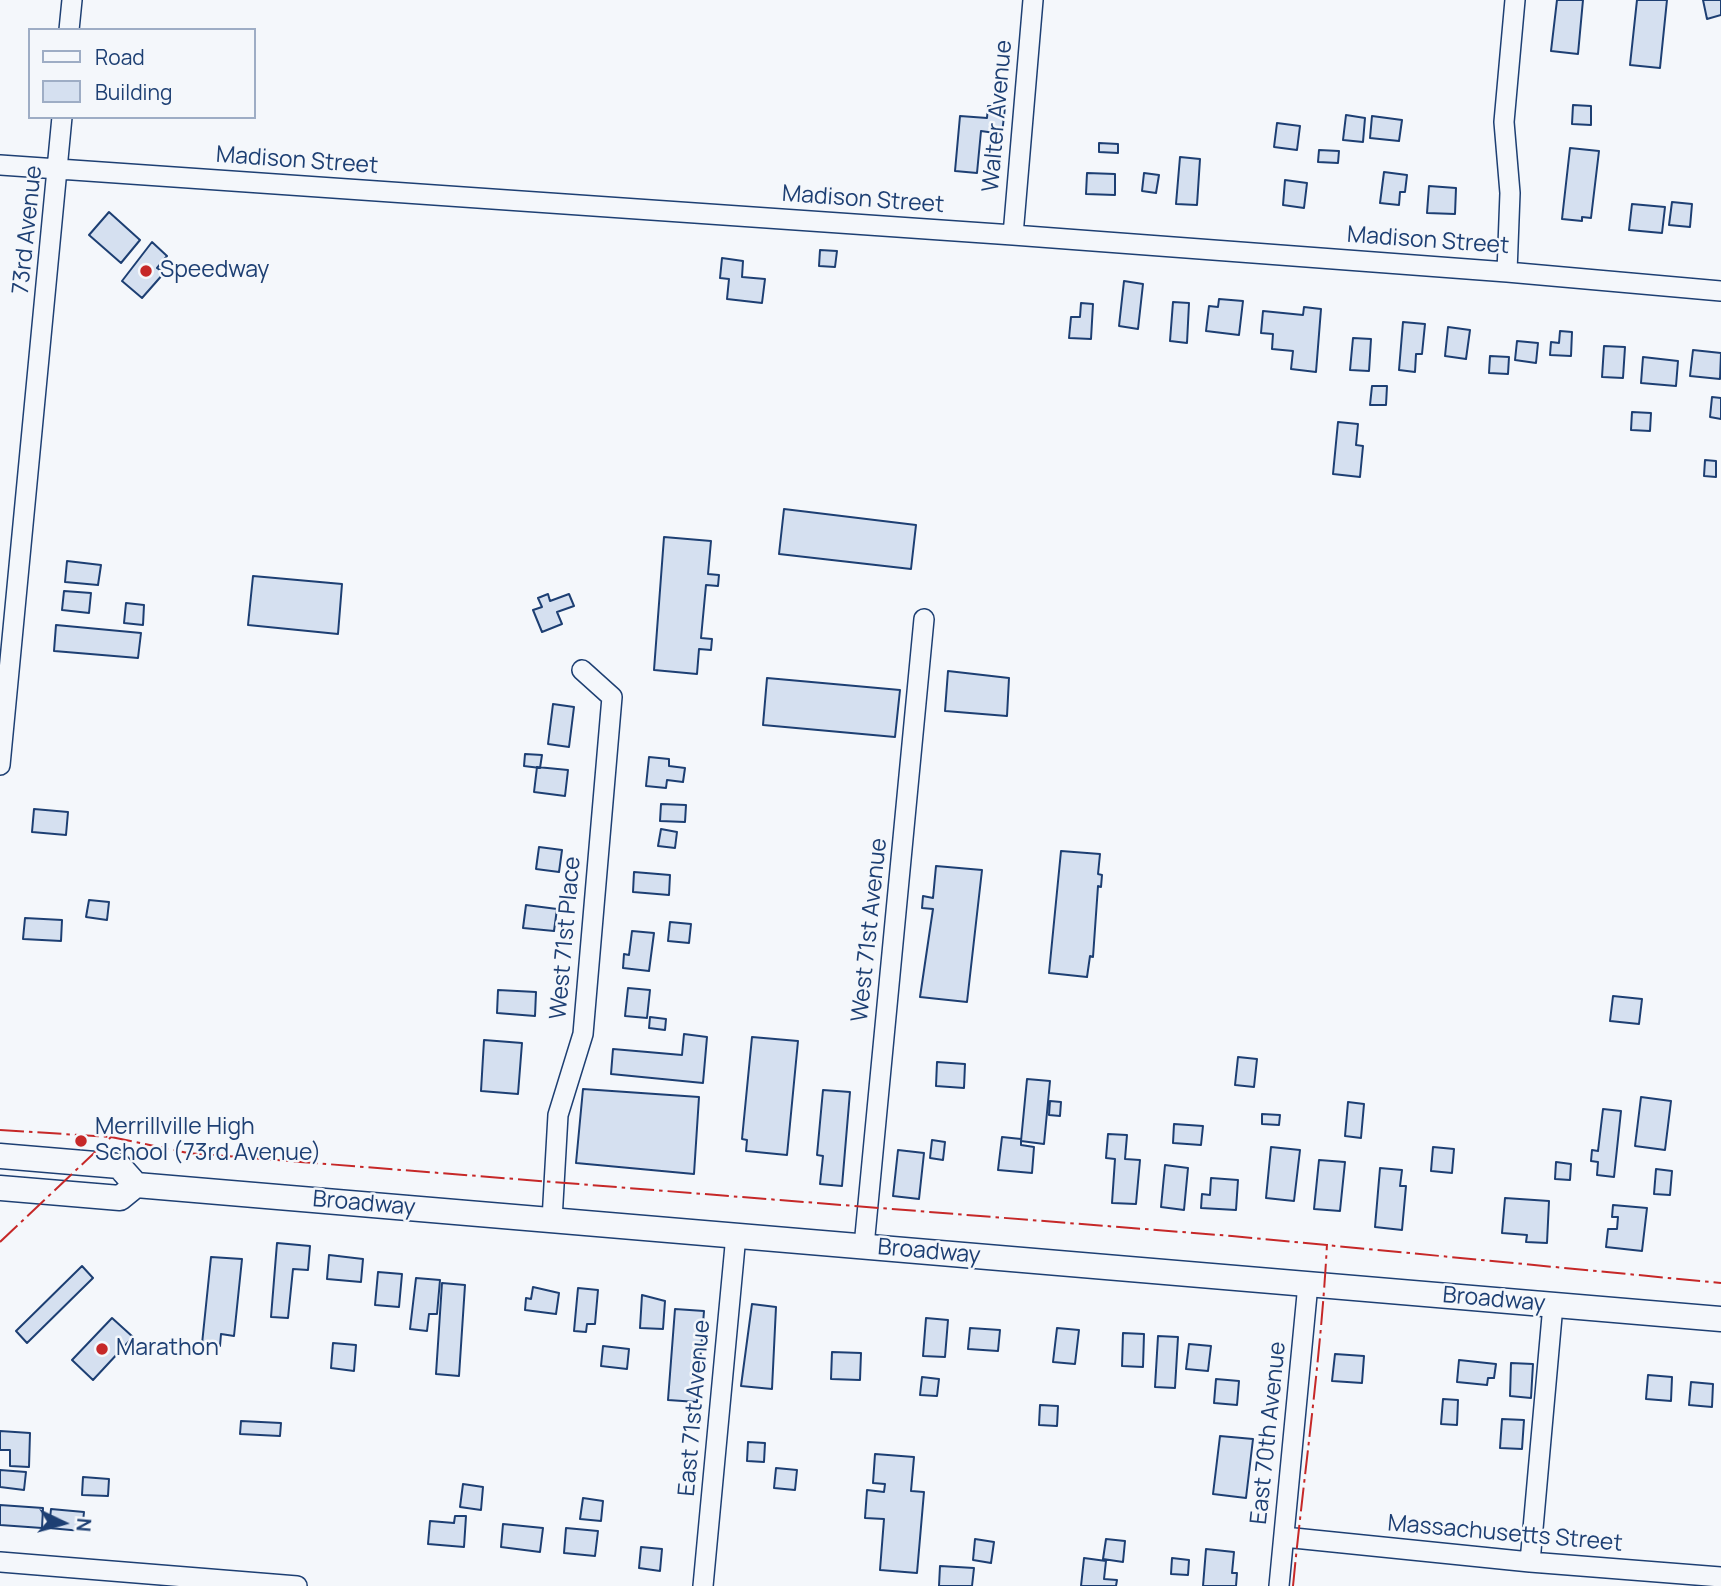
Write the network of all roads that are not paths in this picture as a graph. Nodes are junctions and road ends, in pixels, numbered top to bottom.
1 (72, 0) edge
2 (1033, 0) edge
3 (1516, 0) edge
4 (69, 28) edge
5 (62, 119) edge
6 (0, 166) edge
7 (58, 170) junction
8 (1013, 235) junction
9 (1507, 272) junction
10 (1721, 291) edge
11 (924, 619) dead end
12 (582, 670) dead end
13 (0, 765) edge
14 (0, 1156) edge
15 (136, 1185) junction
16 (0, 1188) edge
17 (552, 1220) junction
18 (736, 1236) junction
19 (864, 1246) junction
20 (1308, 1284) junction
21 (1553, 1305) junction
22 (1721, 1319) edge
23 (1284, 1537) junction
24 (0, 1562) edge
25 (1530, 1562) junction
26 (1721, 1577) edge
27 (297, 1586) edge
28 (703, 1586) edge
29 (1279, 1586) edge

1 - 4 street
2 - 8 street, Walter Avenue
3 - 9 street
5 - 7 street, 73rd Avenue
6 - 7 street, Madison Street
7 - 8 street, Madison Street
7 - 13 street, 73rd Avenue
8 - 9 street, Madison Street
9 - 10 street, Madison Street
11 - 19 street, West 71st Avenue
12 - 17 street, West 71st Place
14 - 15 main road
15 - 16 main road, Broadway
15 - 17 main road, Broadway
17 - 18 main road, Broadway
18 - 19 main road, Broadway
18 - 28 street, East 71st Avenue
19 - 20 main road, Broadway
20 - 21 main road, Broadway
20 - 23 street, East 70th Avenue
21 - 22 main road, Broadway
21 - 25 street
23 - 25 street, Massachusetts Street
23 - 29 street, East 70th Avenue
24 - 27 street
25 - 26 street, Massachusetts Street

